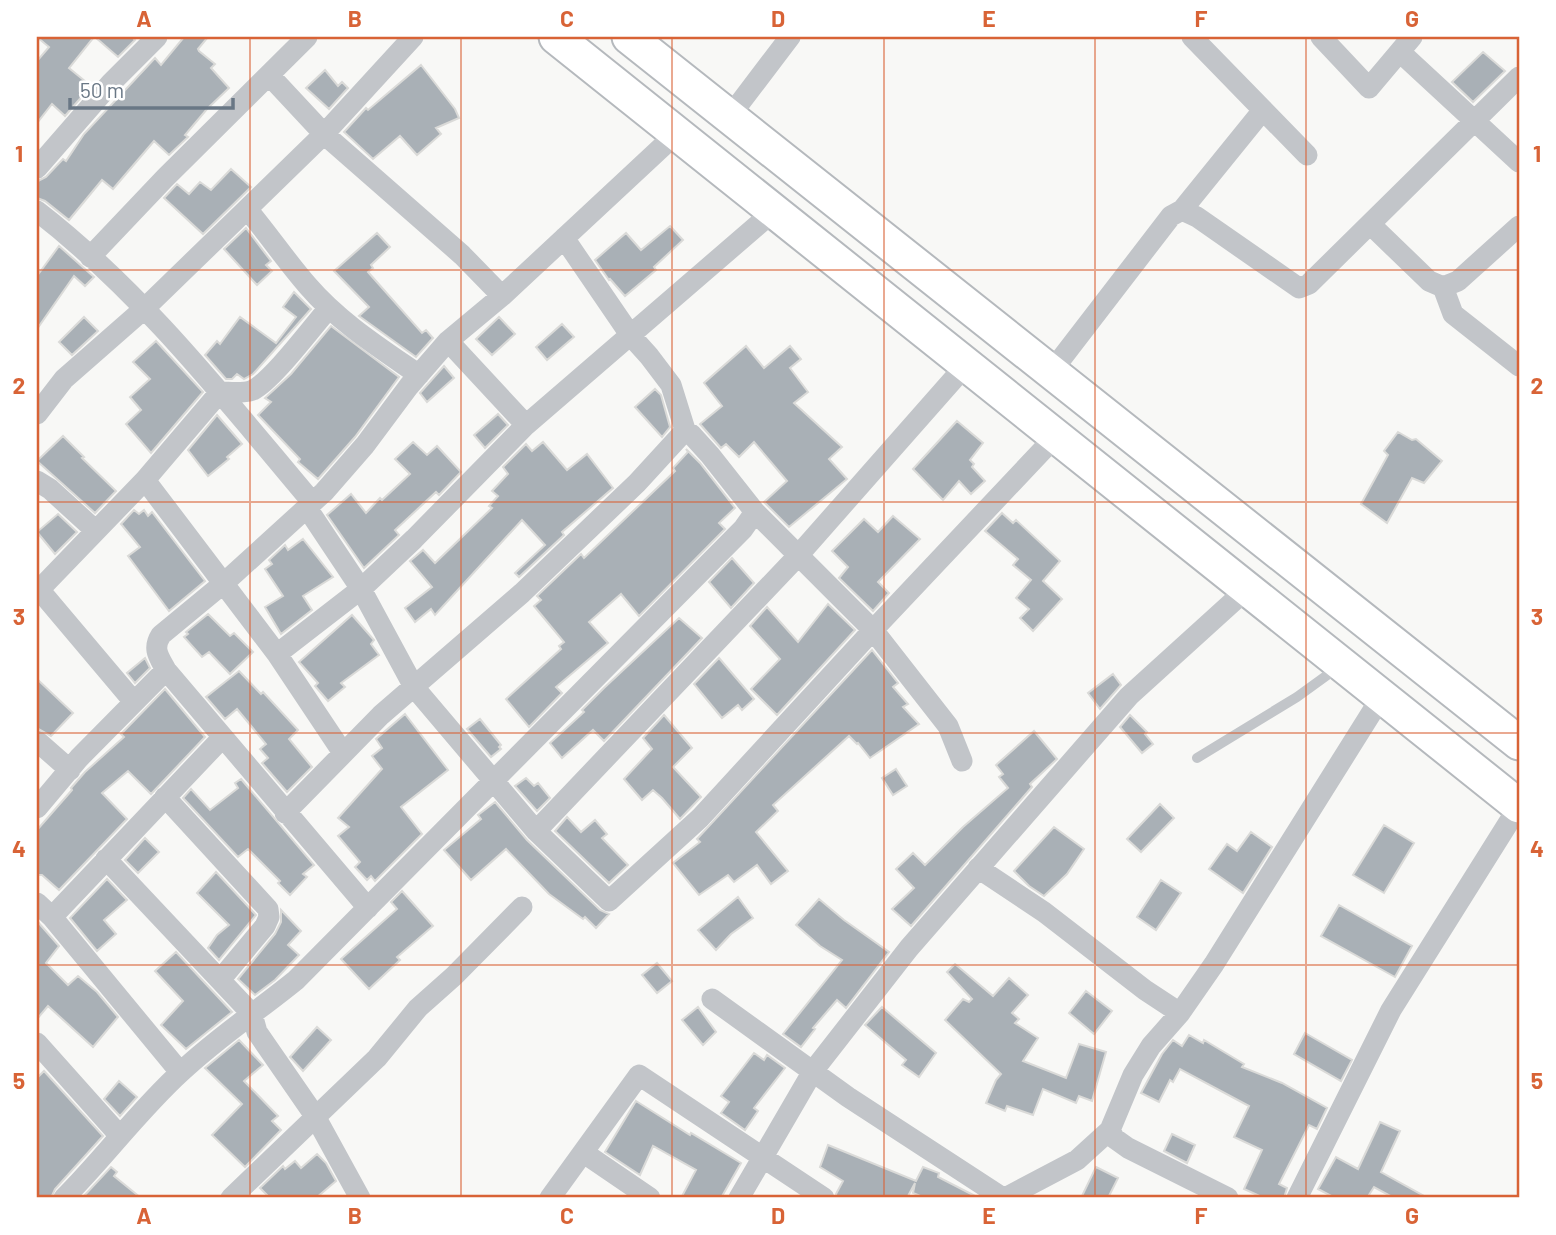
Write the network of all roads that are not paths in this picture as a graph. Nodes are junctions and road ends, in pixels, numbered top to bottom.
1 (157, 37) edge
2 (307, 37) edge
3 (413, 37) edge
4 (556, 37) edge
5 (629, 37) edge
6 (790, 37) edge
7 (1192, 37) edge
8 (1321, 37) edge
9 (1406, 44) edge
10 (269, 75) junction
11 (1519, 77) edge
12 (1263, 110) junction
13 (730, 116) junction
14 (1474, 123) junction
15 (677, 133) junction
16 (324, 134) junction
17 (1307, 155) dead end
18 (1519, 162) edge
19 (37, 167) edge
20 (247, 209) junction
21 (1182, 210) junction
22 (37, 211) edge
23 (774, 211) junction
24 (1370, 224) junction
25 (1519, 226) edge
26 (564, 238) junction
27 (90, 257) junction
28 (1443, 286) junction
29 (502, 296) junction
30 (145, 308) junction
31 (329, 308) junction
32 (631, 336) junction
33 (447, 341) junction
34 (966, 365) junction
35 (1519, 366) edge
36 (1051, 372) junction
37 (419, 375) junction
38 (220, 392) junction
39 (37, 414) edge
40 (526, 425) junction
41 (686, 433) junction
42 (1056, 436) junction
43 (145, 480) junction
44 (37, 481) edge
45 (309, 505) junction
46 (754, 512) junction
47 (96, 531) junction
48 (797, 556) junction
49 (224, 583) junction
50 (38, 589) edge
51 (361, 589) junction
52 (1247, 589) junction
53 (873, 630) junction
54 (277, 654) junction
55 (1343, 665) junction
56 (166, 670) junction
57 (414, 687) junction
58 (1382, 696) junction
59 (134, 702) junction
60 (222, 738) junction
61 (37, 741) edge
62 (1519, 743) edge
63 (343, 753) junction
64 (1197, 758) dead end
65 (962, 761) dead end
66 (70, 769) junction
67 (493, 781) junction
68 (165, 797) junction
69 (1519, 806) edge
70 (37, 808) edge
71 (285, 813) junction
72 (536, 831) junction
73 (106, 859) junction
74 (978, 868) junction
75 (522, 907) dead end
76 (368, 908) junction
77 (44, 910) edge
78 (220, 980) junction
79 (712, 999) dead end
80 (1180, 1013) junction
81 (252, 1014) junction
82 (37, 1043) edge
83 (180, 1072) junction
84 (813, 1072) junction
85 (314, 1116) junction
86 (1110, 1130) junction
87 (120, 1136) junction
88 (584, 1153) junction
89 (763, 1157) junction
90 (64, 1198) edge
91 (231, 1198) edge
92 (360, 1198) edge
93 (550, 1198) edge
94 (650, 1198) edge
95 (739, 1198) edge
96 (824, 1198) edge
97 (1004, 1198) edge
98 (1228, 1198) edge
99 (1297, 1198) edge

1 - 19 street
2 - 10 street
3 - 16 street
4 - 15 main road
5 - 13 main road
6 - 13 street
7 - 12 street
8 - 9 street
9 - 14 street
10 - 16 street
10 - 27 street
11 - 14 street
12 - 17 street
12 - 21 street
13 - 36 main road
14 - 18 street
14 - 24 street
15 - 23 main road
15 - 26 street
16 - 20 street
16 - 29 street
20 - 30 street
20 - 31 street
21 - 24 street
21 - 36 street
22 - 27 street
23 - 32 street
23 - 34 main road
24 - 28 street
25 - 28 street
26 - 29 street
26 - 32 street
27 - 30 street
28 - 35 street
29 - 33 street
30 - 38 street
30 - 39 street
31 - 37 street
31 - 38 street
32 - 40 street
32 - 41 street
33 - 37 street
33 - 40 street
34 - 42 main road
34 - 48 street
36 - 62 main road
37 - 45 street
38 - 43 street
38 - 45 street
40 - 51 street
41 - 46 street
41 - 57 street
42 - 52 main road
42 - 53 street
43 - 47 street
43 - 49 street
44 - 47 street
45 - 49 street
45 - 51 street
46 - 48 street
46 - 67 street
47 - 50 street
48 - 53 street
48 - 72 street
49 - 54 street
49 - 56 street
50 - 59 street
51 - 54 street
51 - 57 street
52 - 55 main road
52 - 74 street
53 - 65 street
53 - 72 street
54 - 63 street
55 - 58 main road
55 - 64 lane
56 - 59 street
56 - 60 street
57 - 63 street
57 - 67 street
58 - 69 main road
58 - 80 street
59 - 66 street
60 - 68 street
60 - 71 street
61 - 66 street
63 - 71 street
66 - 70 street
67 - 72 street
67 - 76 street
68 - 73 street
68 - 78 street
69 - 99 street
71 - 76 street
73 - 77 street
73 - 78 street
74 - 80 street
74 - 84 street
75 - 85 street
76 - 81 street
77 - 83 street
78 - 81 street
79 - 84 street
80 - 86 street
81 - 83 street
81 - 85 street
82 - 87 street
83 - 87 street
84 - 89 street
84 - 97 street
85 - 91 street
85 - 92 street
86 - 97 street
86 - 98 street
87 - 90 street
88 - 89 street
88 - 93 street
88 - 94 street
89 - 95 street
89 - 96 street

